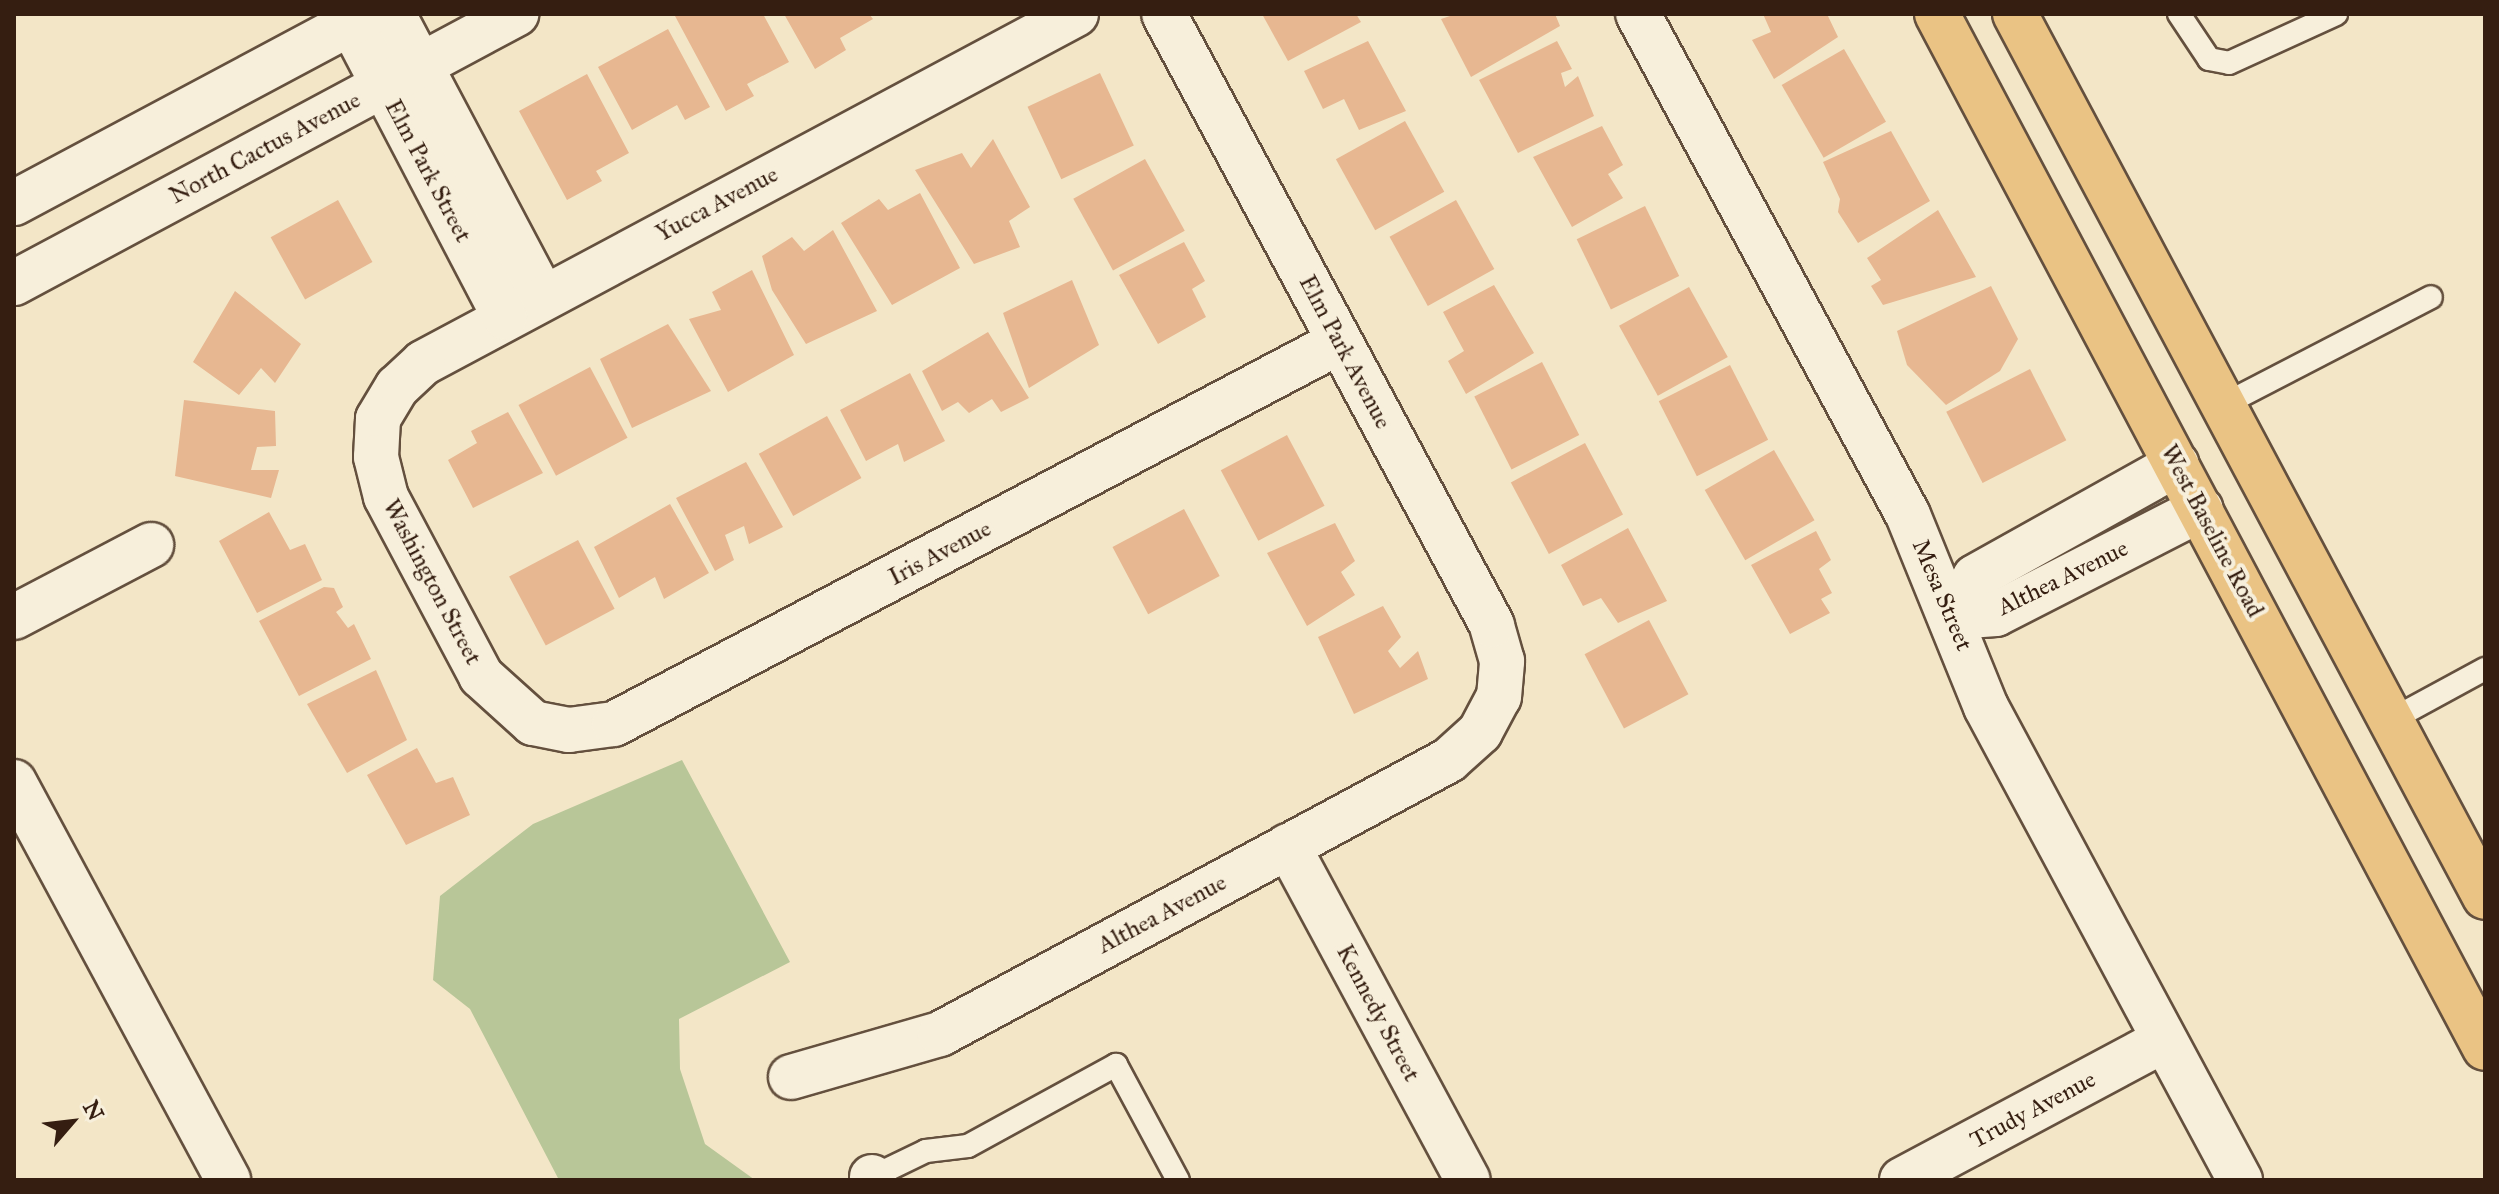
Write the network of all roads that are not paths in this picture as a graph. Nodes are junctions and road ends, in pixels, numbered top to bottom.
1 (393, 14) edge
2 (516, 14) edge
3 (1076, 14) edge
4 (1164, 14) edge
5 (1638, 14) edge
6 (1937, 14) edge
7 (2015, 14) edge
8 (2179, 14) edge
9 (2336, 14) edge
10 (355, 17) edge
11 (402, 75) junction
12 (14, 203) edge
13 (14, 283) edge
14 (2431, 297) dead end
15 (524, 307) junction
16 (1339, 342) junction
17 (2223, 405) junction
18 (378, 419) joint
19 (2177, 464) junction
20 (2201, 509) junction
21 (151, 545) dead end
22 (14, 617) edge
23 (1954, 617) junction
24 (2485, 669) edge
25 (1499, 697) joint
26 (2391, 720) junction
27 (533, 723) joint
28 (14, 782) edge
29 (1288, 846) junction
30 (2485, 897) edge
31 (2164, 1040) junction
32 (2485, 1048) edge
33 (791, 1077) dead end
34 (871, 1179) edge
35 (228, 1180) edge
36 (1178, 1180) edge
37 (1468, 1180) edge
38 (1902, 1180) edge
39 (2240, 1180) edge

1 - 11 street, Elm Park Street
2 - 11 street, North Cactus Avenue
3 - 15 street, Yucca Avenue
4 - 16 street, Elm Park Avenue
5 - 23 street, Mesa Street
6 - 19 main road, West Baseline Road
7 - 17 main road
8 - 9 lane
10 - 11 street, Elm Park Street
10 - 12 street
11 - 13 street, North Cactus Avenue
11 - 15 street, Elm Park Street
14 - 17 lane
15 - 18 street, Yucca Avenue
16 - 25 street, Elm Park Avenue
16 - 27 street, Iris Avenue
17 - 26 main road
18 - 27 street, Washington Street
19 - 20 main road, West Baseline Road
19 - 23 street, Althea Avenue
20 - 23 street, Althea Avenue
20 - 32 main road, West Baseline Road
21 - 22 street
23 - 31 street, Mesa Street
24 - 26 lane
25 - 29 street, Althea Avenue
26 - 30 main road
28 - 35 street
29 - 33 street, Althea Avenue
29 - 37 street, Kennedy Street
31 - 38 street, Trudy Avenue
31 - 39 street, Mesa Street
34 - 36 lane

